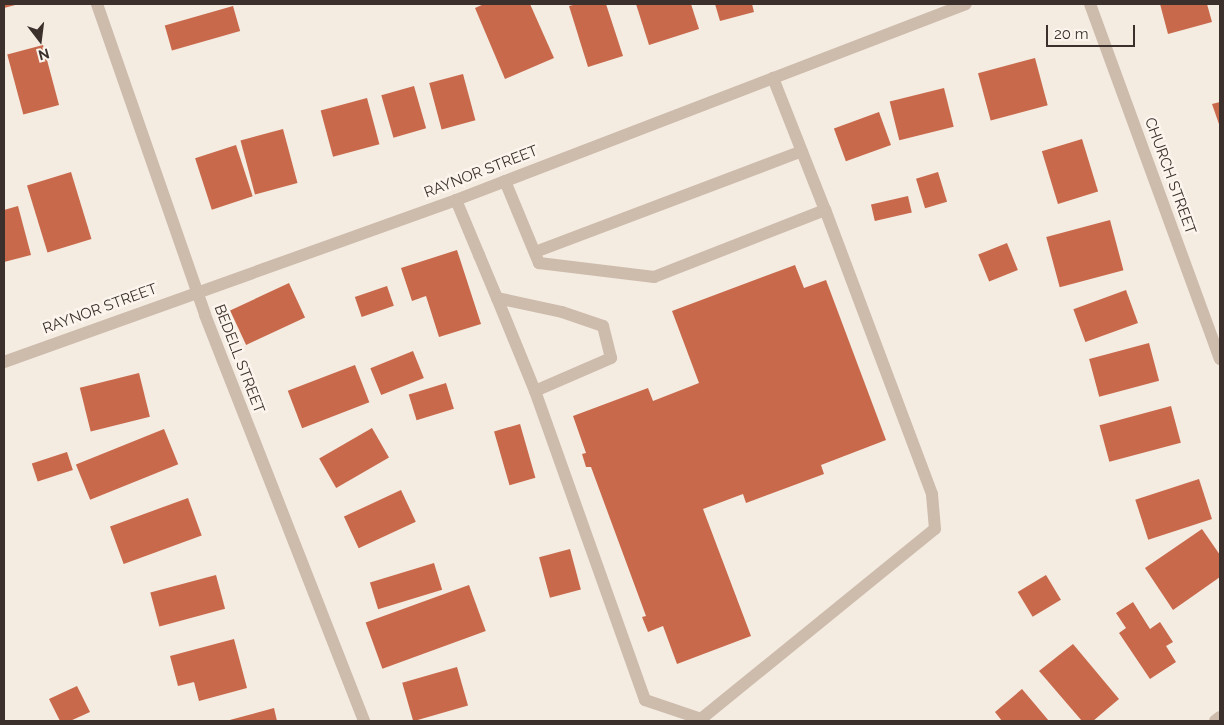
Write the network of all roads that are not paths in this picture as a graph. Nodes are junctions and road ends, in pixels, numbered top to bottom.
1 (97, 4) edge
2 (966, 4) edge
3 (1090, 4) edge
4 (773, 78) junction
5 (802, 151) junction
6 (506, 181) junction
7 (456, 200) junction
8 (825, 210) junction
9 (536, 252) junction
10 (196, 291) junction
11 (497, 298) junction
12 (1220, 359) edge
13 (4, 362) edge
14 (535, 391) junction
15 (1220, 717) edge
16 (364, 721) edge
17 (1215, 721) edge

1 - 10 street, BEDELL STREET
2 - 4 street, RAYNOR STREET
3 - 12 street, CHURCH STREET
4 - 5 street
4 - 6 street, RAYNOR STREET
5 - 8 street
5 - 9 street
6 - 7 street, RAYNOR STREET
6 - 9 street
7 - 10 street, RAYNOR STREET
7 - 11 street
8 - 9 street
8 - 14 street
10 - 13 street, RAYNOR STREET
10 - 16 street, BEDELL STREET
11 - 14 street
11 - 14 street
15 - 17 street

